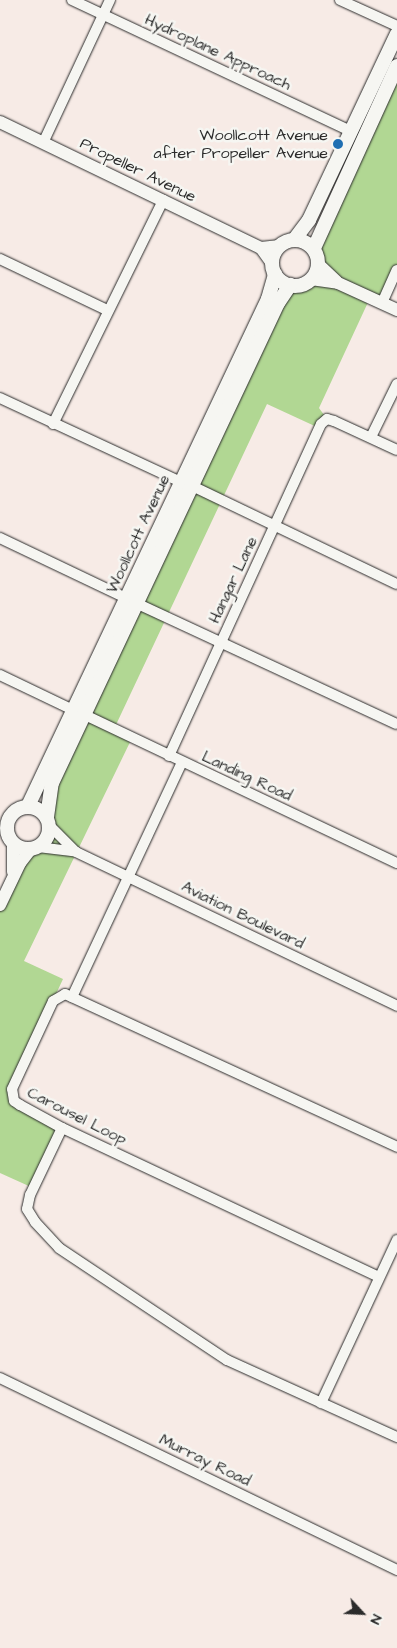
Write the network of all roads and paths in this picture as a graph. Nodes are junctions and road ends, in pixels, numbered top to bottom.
1 (72, 0) edge
2 (110, 0) edge
3 (340, 0) edge
4 (104, 14) junction
5 (397, 26) edge
6 (397, 34) edge
7 (397, 66) edge
8 (0, 122) edge
9 (351, 131) junction
10 (43, 143) junction
11 (163, 200) junction
12 (294, 240) junction
13 (280, 246) junction
14 (261, 248) junction
15 (314, 248) junction
16 (0, 259) edge
17 (318, 264) junction
18 (274, 269) junction
19 (397, 270) edge
20 (311, 279) junction
21 (338, 283) junction
22 (290, 285) junction
23 (382, 303) junction
24 (107, 310) junction
25 (397, 310) edge
26 (397, 384) edge
27 (0, 398) edge
28 (53, 424) junction
29 (371, 437) junction
30 (397, 450) edge
31 (186, 484) junction
32 (275, 525) junction
33 (0, 538) edge
34 (397, 584) edge
35 (133, 602) junction
36 (222, 642) junction
37 (0, 675) edge
38 (80, 713) junction
39 (397, 724) edge
40 (169, 756) junction
41 (182, 762) junction
42 (28, 806) junction
43 (48, 821) junction
44 (13, 843) junction
45 (35, 848) junction
46 (76, 852) junction
47 (397, 864) edge
48 (13, 877) junction
49 (129, 877) junction
50 (0, 905) edge
51 (72, 997) junction
52 (397, 1006) edge
53 (62, 1128) junction
54 (397, 1147) edge
55 (397, 1240) edge
56 (379, 1277) junction
57 (0, 1378) edge
58 (321, 1403) junction
59 (397, 1437) edge
60 (397, 1570) edge

1 - 4 street, Hydroplane Approach
2 - 4 street
3 - 5 street
4 - 9 street, Hydroplane Approach
4 - 10 street
6 - 9 main road
7 - 15 main road
8 - 10 street, Propeller Avenue
9 - 12 main road
10 - 11 street, Propeller Avenue
11 - 14 street, Propeller Avenue
11 - 24 street
12 - 13 main road
12 - 15 main road
13 - 14 street
13 - 18 main road, Woollcott Avenue
14 - 18 street, Propeller Avenue
15 - 17 main road
16 - 24 street
17 - 20 main road
17 - 21 street
18 - 22 main road
18 - 31 main road, Woollcott Avenue
19 - 23 street
20 - 21 street
20 - 22 main road
21 - 23 street
22 - 31 main road, Woollcott Avenue
23 - 25 street
24 - 28 street
26 - 29 street
27 - 28 street
28 - 31 street
29 - 30 street
29 - 32 street, Hangar Lane
31 - 32 street
31 - 35 main road, Woollcott Avenue
32 - 34 street
32 - 36 street, Hangar Lane
33 - 35 street
35 - 36 street
35 - 38 main road, Woollcott Avenue
36 - 39 street
36 - 40 street, Hangar Lane
37 - 38 street, Landing Road
38 - 40 street, Landing Road
38 - 42 main road, Woollcott Avenue
38 - 43 main road, Woollcott Avenue
40 - 41 street, Landing Road
41 - 47 street, Landing Road
41 - 49 street
42 - 43 main road
42 - 44 main road, Woollcott Avenue
43 - 45 main road, Woollcott Avenue
43 - 46 street, Aviation Boulevard
44 - 45 main road
44 - 48 street, Woollcott Avenue
45 - 46 street, Aviation Boulevard
45 - 48 street, Woollcott Avenue
46 - 49 street, Aviation Boulevard
48 - 50 street, Woollcott Avenue
49 - 51 street
49 - 52 street, Aviation Boulevard
51 - 53 street, Carousel Loop
51 - 54 street
53 - 56 street, Carousel Loop
53 - 58 street
55 - 56 street
56 - 58 street
57 - 60 street, Murray Road
58 - 59 street

